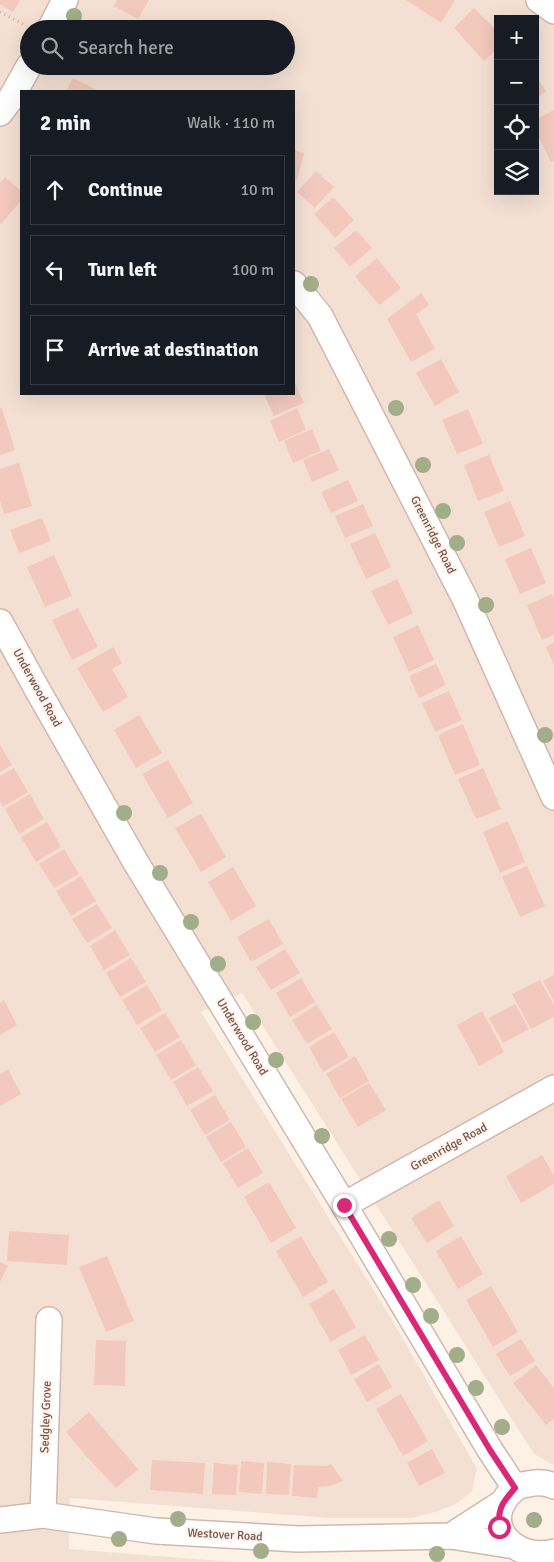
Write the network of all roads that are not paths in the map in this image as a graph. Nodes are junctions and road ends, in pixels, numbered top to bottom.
1 (65, 0) edge
2 (539, 0) edge
3 (554, 11) edge
4 (55, 20) edge
5 (24, 75) edge
6 (0, 113) edge
7 (295, 285) edge
8 (0, 622) edge
9 (554, 797) edge
10 (554, 1088) edge
11 (344, 1205) junction
12 (49, 1320) dead end
13 (490, 1450) junction
14 (546, 1484) edge
15 (508, 1496) junction
16 (42, 1515) junction
17 (0, 1520) edge
18 (451, 1536) junction
19 (508, 1546) junction
20 (541, 1557) edge

1 - 4 street
2 - 3 street
5 - 6 street
7 - 9 street, Greenridge Road
8 - 11 street, Underwood Road
10 - 11 street, Greenridge Road
11 - 13 street, Underwood Road
12 - 16 street, Sedgley Grove
13 - 14 street, Underwood Road
13 - 15 street, Underwood Road
14 - 15 street
15 - 18 street
15 - 19 street
16 - 17 street, Westover Road
16 - 18 street, Westover Road
18 - 19 street, Westover Road
19 - 20 street, Westover Road

